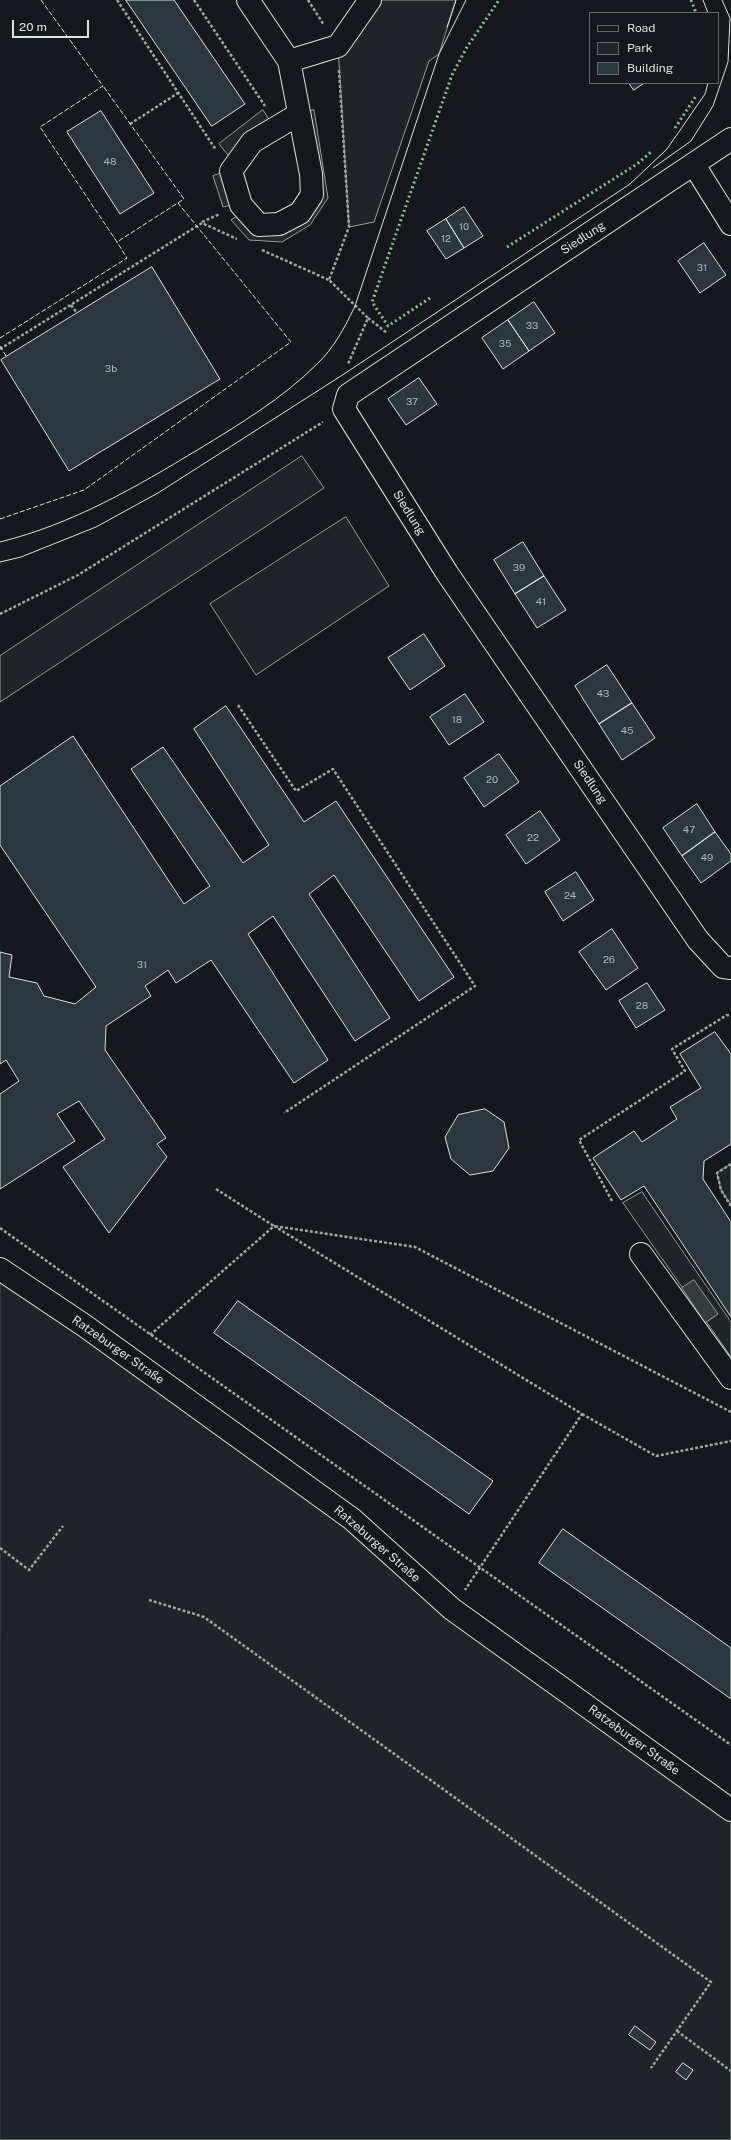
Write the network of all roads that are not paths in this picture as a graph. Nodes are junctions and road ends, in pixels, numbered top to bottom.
1 (248, 0) edge
2 (370, 0) edge
3 (289, 61) junction
4 (299, 114) junction
5 (731, 139) edge
6 (694, 165) junction
7 (731, 224) edge
8 (727, 967) edge
9 (641, 1254) dead end
10 (0, 1269) edge
11 (731, 1378) edge
12 (731, 1810) edge

1 - 3 street
2 - 3 street
3 - 4 street
4 - 4 street
5 - 6 street, Siedlung
6 - 7 street
6 - 8 street, Siedlung
9 - 11 street
10 - 12 street, Ratzeburger Straße

